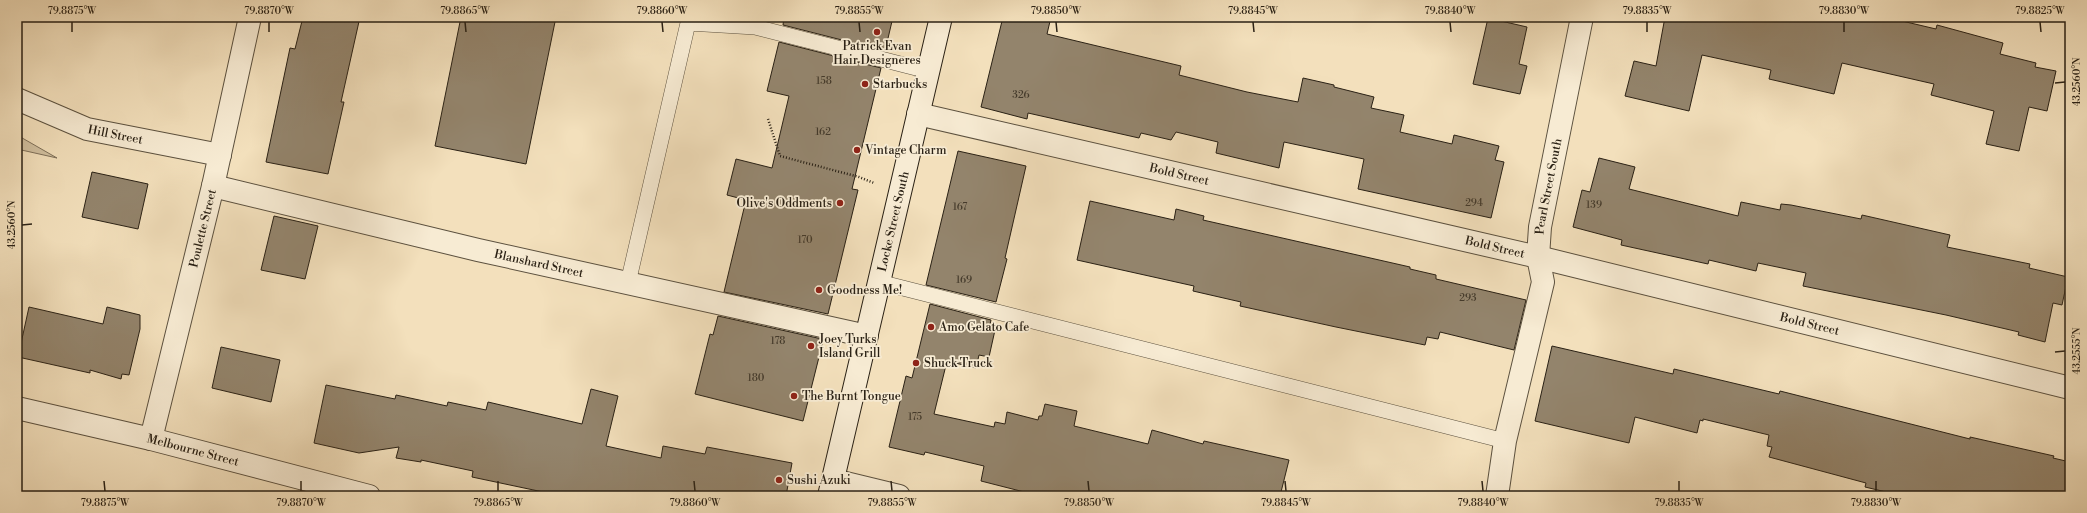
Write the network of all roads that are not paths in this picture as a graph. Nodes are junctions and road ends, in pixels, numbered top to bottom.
1 (250, 17) edge
2 (941, 17) edge
3 (1582, 17) edge
4 (928, 70) junction
5 (17, 99) edge
6 (918, 114) junction
7 (220, 154) junction
8 (213, 186) junction
9 (1538, 257) junction
10 (879, 282) junction
11 (628, 283) junction
12 (867, 336) junction
13 (2070, 388) edge
14 (17, 408) edge
15 (151, 439) junction
16 (1505, 441) junction
17 (831, 488) edge
18 (369, 496) edge
19 (899, 496) edge
20 (1497, 496) edge

1 - 7 street, Poulette Street
2 - 4 street, Locke Street South
3 - 9 street, Pearl Street South
4 - 6 street, Locke Street South
4 - 11 lane
5 - 7 street, Hill Street
6 - 9 street, Bold Street
6 - 10 street, Locke Street South
7 - 8 street, Poulette Street
8 - 11 street, Blanshard Street
8 - 15 street, Poulette Street
9 - 13 street, Bold Street
9 - 16 street, Pearl Street South
10 - 12 street, Locke Street South
10 - 16 lane
11 - 12 street, Blanshard Street
12 - 17 street, Locke Street South
14 - 15 street, Melbourne Street
15 - 18 street, Melbourne Street
16 - 20 street, Pearl Street South
17 - 19 street

